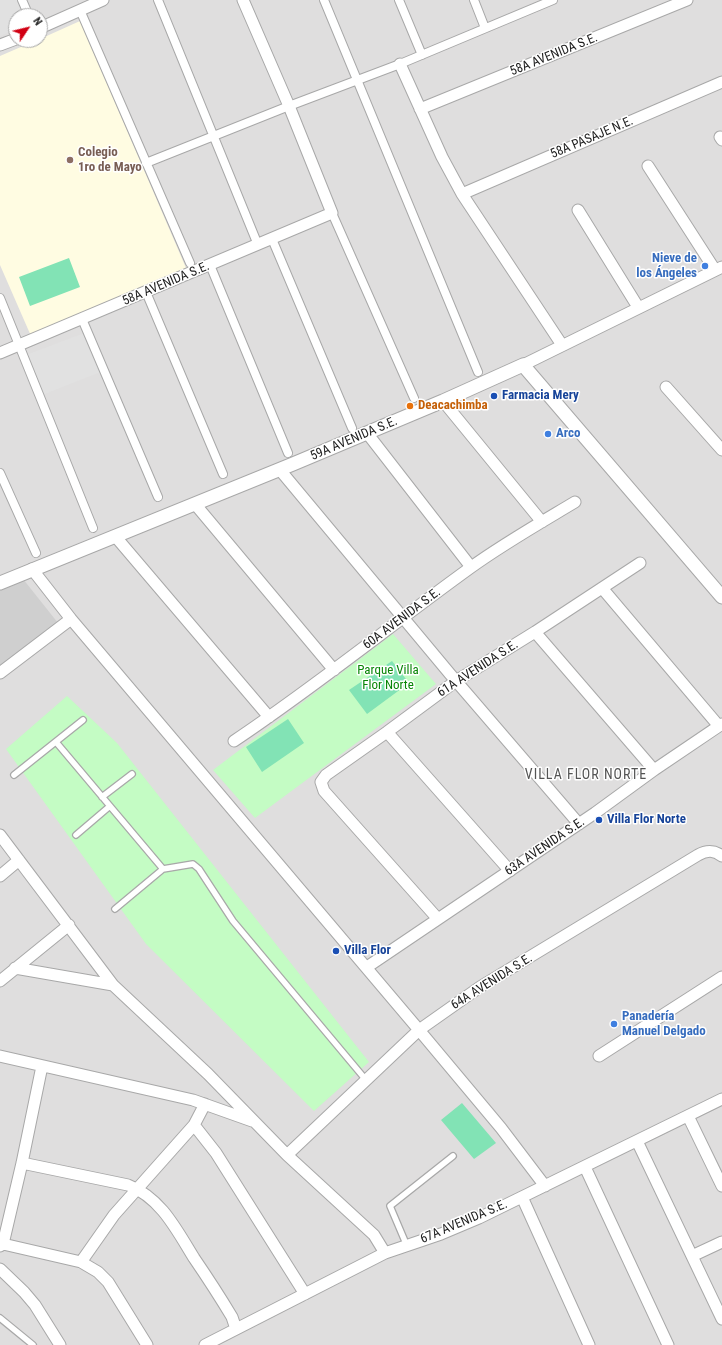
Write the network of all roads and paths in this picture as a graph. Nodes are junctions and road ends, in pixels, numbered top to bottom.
1 (103, 0) edge
2 (158, 0) edge
3 (243, 0) edge
4 (324, 0) edge
5 (399, 0) edge
6 (474, 0) edge
7 (687, 0) edge
8 (549, 1) edge
9 (80, 10) junction
10 (48, 24) edge
11 (485, 28) junction
12 (422, 55) junction
13 (400, 64) junction
14 (357, 80) junction
15 (722, 82) edge
16 (288, 106) junction
17 (420, 109) junction
18 (214, 136) junction
19 (146, 163) junction
20 (648, 166) dead end
21 (462, 194) junction
22 (578, 210) dead end
23 (332, 213) junction
24 (272, 239) junction
25 (258, 245) junction
26 (190, 263) dead end
27 (210, 265) junction
28 (719, 268) edge
29 (146, 292) junction
30 (0, 298) edge
31 (638, 307) junction
32 (82, 319) junction
33 (18, 345) junction
34 (562, 345) junction
35 (0, 353) edge
36 (523, 365) junction
37 (478, 372) dead end
38 (666, 387) dead end
39 (414, 398) dead end
40 (443, 401) junction
41 (352, 428) dead end
42 (367, 433) junction
43 (722, 450) edge
44 (288, 453) dead end
45 (280, 470) junction
46 (0, 474) edge
47 (223, 474) dead end
48 (158, 497) dead end
49 (575, 502) dead end
50 (195, 504) junction
51 (542, 522) junction
52 (93, 528) dead end
53 (115, 536) junction
54 (36, 553) dead end
55 (640, 563) dead end
56 (471, 567) junction
57 (32, 569) junction
58 (0, 583) edge
59 (602, 588) junction
60 (722, 597) edge
61 (71, 618) junction
62 (403, 618) junction
63 (535, 632) junction
64 (334, 670) junction
65 (0, 673) edge
66 (456, 681) junction
67 (269, 717) junction
68 (83, 720) dead end
69 (720, 724) edge
70 (387, 732) junction
71 (234, 741) dead end
72 (56, 742) junction
73 (654, 770) junction
74 (132, 774) dead end
75 (14, 775) dead end
76 (102, 797) junction
77 (110, 806) junction
78 (579, 824) junction
79 (76, 834) dead end
80 (0, 835) edge
81 (722, 856) edge
82 (19, 860) junction
83 (163, 869) junction
84 (510, 871) junction
85 (0, 876) edge
86 (115, 909) dead end
87 (438, 919) junction
88 (69, 925) junction
89 (367, 967) junction
90 (15, 968) junction
91 (722, 978) edge
92 (0, 981) edge
93 (113, 985) junction
94 (419, 1030) junction
95 (0, 1056) edge
96 (599, 1056) dead end
97 (42, 1066) junction
98 (366, 1080) junction
99 (722, 1099) edge
100 (205, 1104) junction
101 (688, 1116) junction
102 (254, 1122) junction
103 (194, 1125) junction
104 (637, 1141) junction
105 (287, 1155) junction
106 (453, 1156) dead end
107 (22, 1163) junction
108 (585, 1167) junction
109 (545, 1186) junction
110 (722, 1186) edge
111 (137, 1188) junction
112 (522, 1197) junction
113 (722, 1242) edge
114 (1, 1245) edge
115 (407, 1246) junction
116 (385, 1254) junction
117 (692, 1256) junction
118 (81, 1262) junction
119 (0, 1269) edge
120 (305, 1294) junction
121 (0, 1318) edge
122 (722, 1319) edge
123 (236, 1329) junction
124 (33, 1345) edge
125 (60, 1345) edge
126 (147, 1345) edge
127 (205, 1345) edge
128 (589, 1345) edge
129 (668, 1345) edge

1 - 9 street
2 - 18 street
3 - 16 street
4 - 14 street
5 - 12 street
6 - 11 street
7 - 17 street, 58A AVENIDA S.E.
8 - 11 street
9 - 10 street
9 - 19 street
11 - 12 street
12 - 13 street
13 - 14 street
13 - 17 street
14 - 16 street
14 - 37 street
15 - 21 street, 58A PASAJE N.E.
16 - 18 street
16 - 23 street
17 - 21 street
18 - 19 street
18 - 25 street
19 - 26 street
20 - 28 street
21 - 34 street
22 - 31 street
23 - 24 street, 58A AVENIDA S.E.
23 - 39 street
24 - 25 street, 58A AVENIDA S.E.
24 - 41 street
25 - 27 street, 58A AVENIDA S.E.
27 - 29 street, 58A AVENIDA S.E.
27 - 44 street
28 - 31 street, 59A AVENIDA S.E.
29 - 32 street, 58A AVENIDA S.E.
29 - 47 street
30 - 33 street
31 - 34 street, 59A AVENIDA S.E.
32 - 33 street, 58A AVENIDA S.E.
32 - 48 street
33 - 35 street, 58A AVENIDA S.E.
33 - 52 street
34 - 36 street, 59A AVENIDA S.E.
36 - 40 street, 59A AVENIDA S.E.
36 - 60 street
38 - 43 street
40 - 42 street, 59A AVENIDA S.E.
40 - 51 street
42 - 45 street, 59A AVENIDA S.E.
42 - 56 street
45 - 50 street, 59A AVENIDA S.E.
45 - 62 street
46 - 54 street
49 - 51 street, 60A AVENIDA S.E.
50 - 53 street, 59A AVENIDA S.E.
50 - 64 street
51 - 56 street, 60A AVENIDA S.E.
53 - 57 street, 59A AVENIDA S.E.
53 - 67 street
55 - 59 street, 61A AVENIDA S.E.
56 - 62 street, 60A AVENIDA S.E.
57 - 58 street, 59A AVENIDA S.E.
57 - 61 street
59 - 63 street, 61A AVENIDA S.E.
59 - 69 street
61 - 65 street
61 - 89 street
62 - 64 street, 60A AVENIDA S.E.
62 - 66 street
63 - 66 street, 61A AVENIDA S.E.
63 - 73 street
64 - 67 street, 60A AVENIDA S.E.
66 - 70 street, 61A AVENIDA S.E.
66 - 78 street
67 - 71 street, 60A AVENIDA S.E.
68 - 72 lane
69 - 73 street, 63A AVENIDA S.E.
70 - 84 street
70 - 87 street, 61A AVENIDA S.E.
72 - 75 lane
72 - 76 lane
73 - 78 street, 63A AVENIDA S.E.
74 - 76 lane
76 - 77 lane
77 - 79 lane
77 - 83 lane
78 - 84 street, 63A AVENIDA S.E.
80 - 82 street
81 - 94 street, 64A AVENIDA S.E.
82 - 85 street
82 - 88 street
83 - 86 lane
83 - 98 lane
84 - 87 street, 63A AVENIDA S.E.
87 - 89 street, 63A AVENIDA S.E.
88 - 90 street
88 - 93 street
89 - 94 street
90 - 92 street
90 - 93 street
91 - 96 street
93 - 102 street
94 - 98 street, 64A AVENIDA S.E.
94 - 109 street
95 - 97 street
97 - 100 street
97 - 107 street
98 - 105 street, 64A AVENIDA S.E.
99 - 101 street, 67A AVENIDA S.E.
100 - 102 street
100 - 103 street
101 - 104 street, 67A AVENIDA S.E.
101 - 110 street
102 - 105 street
103 - 111 street
103 - 120 street
104 - 108 street, 67A AVENIDA S.E.
104 - 117 street
105 - 116 street
106 - 115 lane
107 - 111 street
107 - 114 street
108 - 109 street, 67A AVENIDA S.E.
108 - 129 street
109 - 112 street, 67A AVENIDA S.E.
111 - 118 street
111 - 123 street
112 - 115 street, 67A AVENIDA S.E.
112 - 128 street
113 - 117 street
114 - 118 street
115 - 116 street, 67A AVENIDA S.E.
116 - 120 street, 67A AVENIDA S.E.
117 - 122 street
118 - 126 street
119 - 125 street
120 - 123 street, 67A AVENIDA S.E.
121 - 124 lane
123 - 127 street, 67A AVENIDA S.E.

